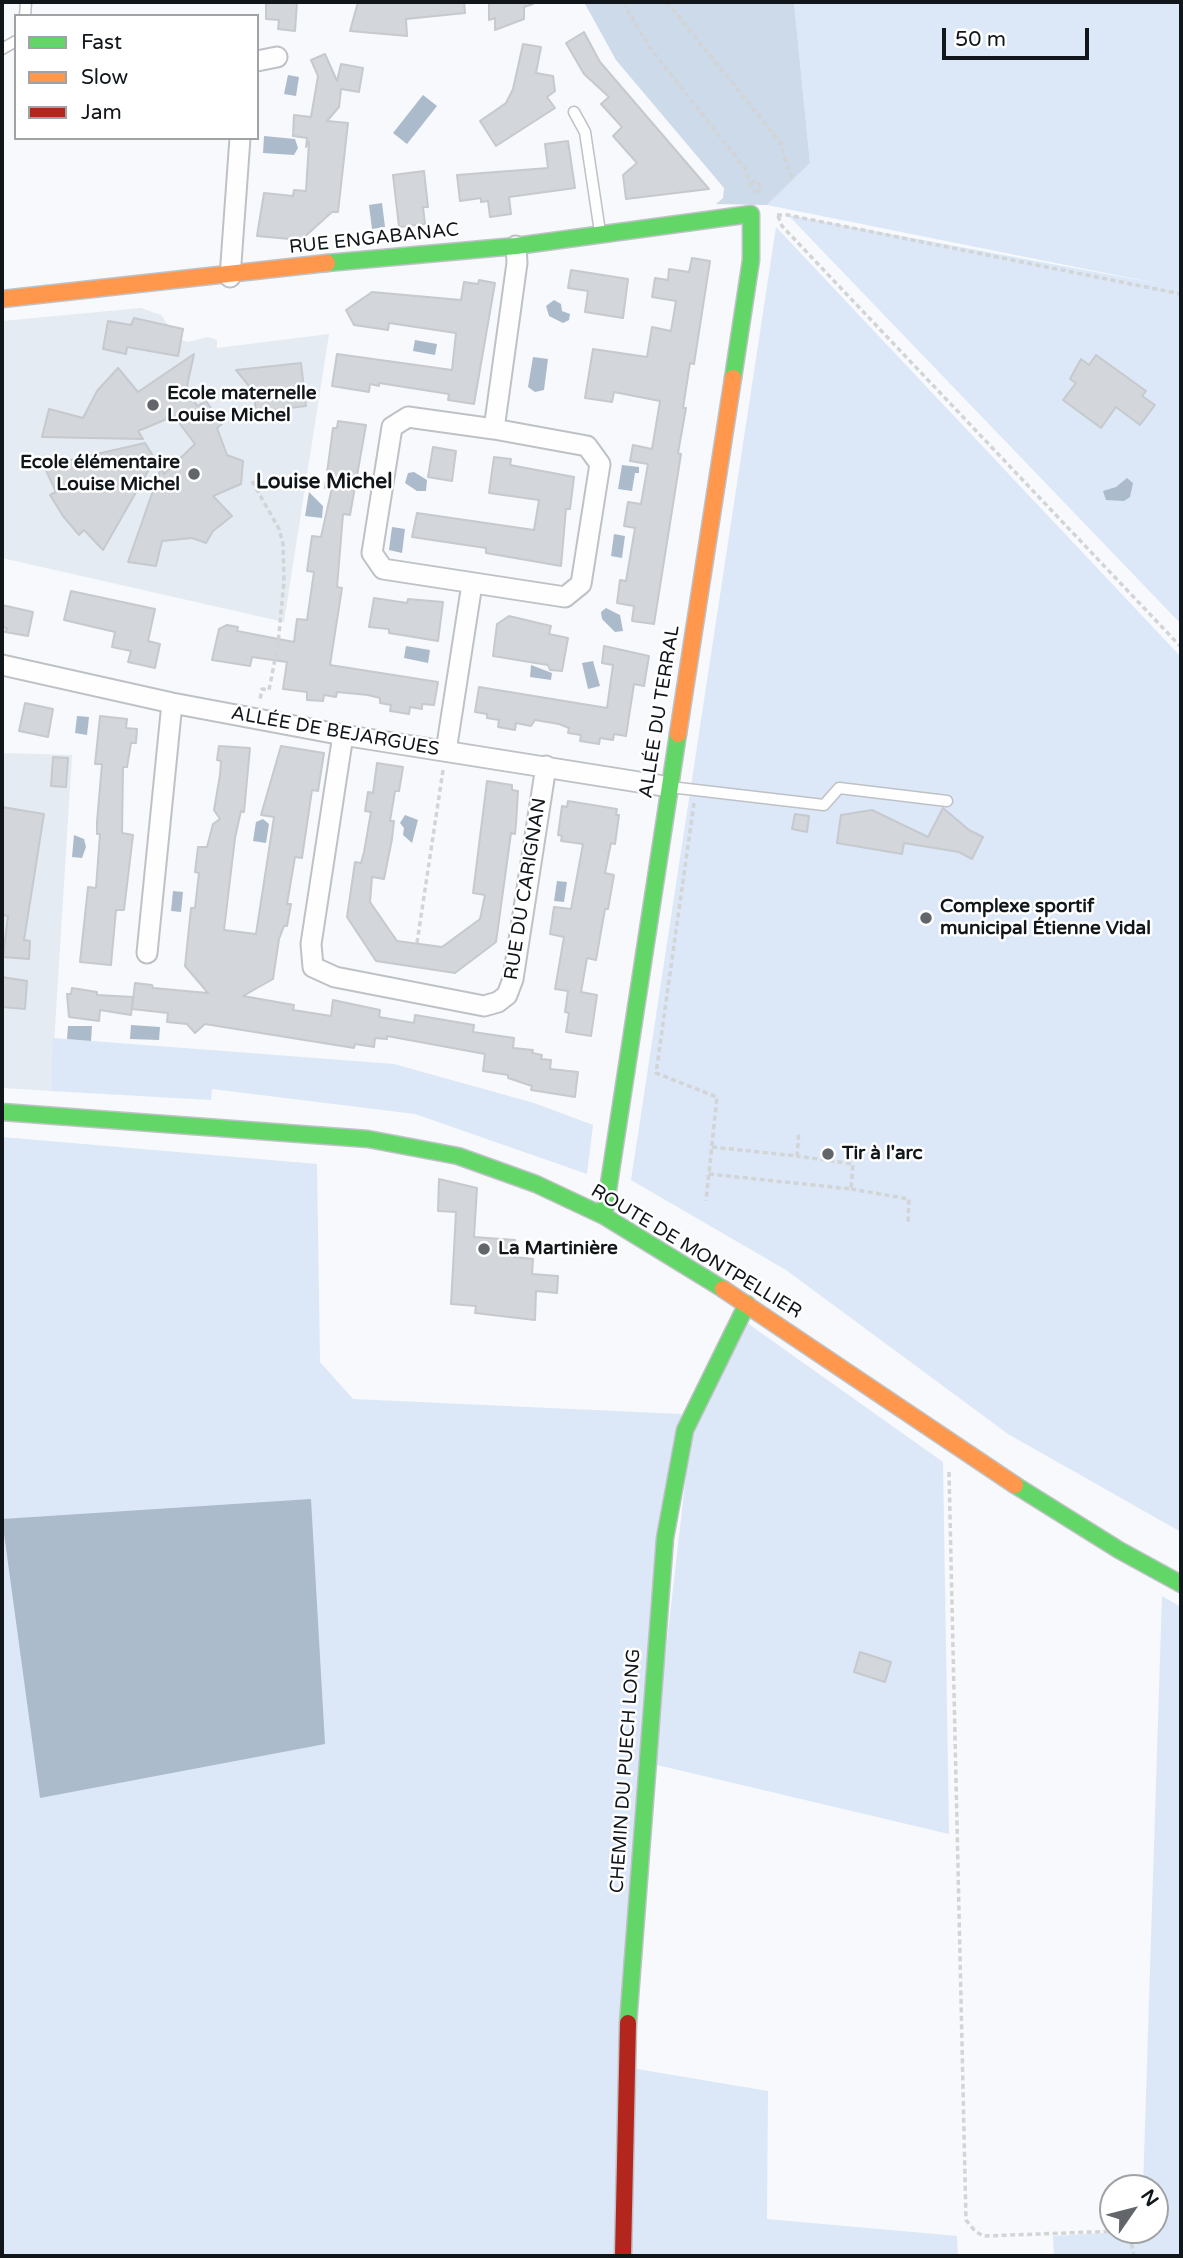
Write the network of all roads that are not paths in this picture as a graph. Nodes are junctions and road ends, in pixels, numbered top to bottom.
1 (574, 112) dead end
2 (240, 140) edge
3 (751, 214) joint
4 (600, 233) junction
5 (516, 246) junction
6 (230, 277) junction
7 (2, 299) edge
8 (494, 429) junction
9 (472, 584) junction
10 (2, 665) edge
11 (172, 703) junction
12 (343, 735) junction
13 (446, 751) junction
14 (546, 766) junction
15 (670, 787) junction
16 (947, 801) dead end
17 (147, 953) dead end
18 (2, 1112) edge
19 (604, 1216) junction
20 (747, 1304) junction
21 (1181, 1584) edge
22 (623, 2256) edge

1 - 4 lane
2 - 6 street
3 - 4 street, RUE ENGABANAC
3 - 15 street, ALLÉE DU TERRAL
4 - 5 street, RUE ENGABANAC
5 - 6 street, RUE ENGABANAC
5 - 8 street
6 - 7 street, RUE ENGABANAC
8 - 9 street
8 - 9 street
9 - 13 street
10 - 11 street, ALLÉE DE BEJARGUES
11 - 12 street, ALLÉE DE BEJARGUES
11 - 17 street
12 - 13 street, ALLÉE DE BEJARGUES
12 - 14 street, RUE DU CARIGNAN
13 - 14 street, ALLÉE DE BEJARGUES
14 - 15 street, ALLÉE DE BEJARGUES
15 - 16 lane
15 - 19 street, ALLÉE DU TERRAL
18 - 19 street, ROUTE DE MONTPELLIER
19 - 20 street, ROUTE DE MONTPELLIER
20 - 21 street, ROUTE DE MONTPELLIER
20 - 22 street, CHEMIN DU PUECH LONG

